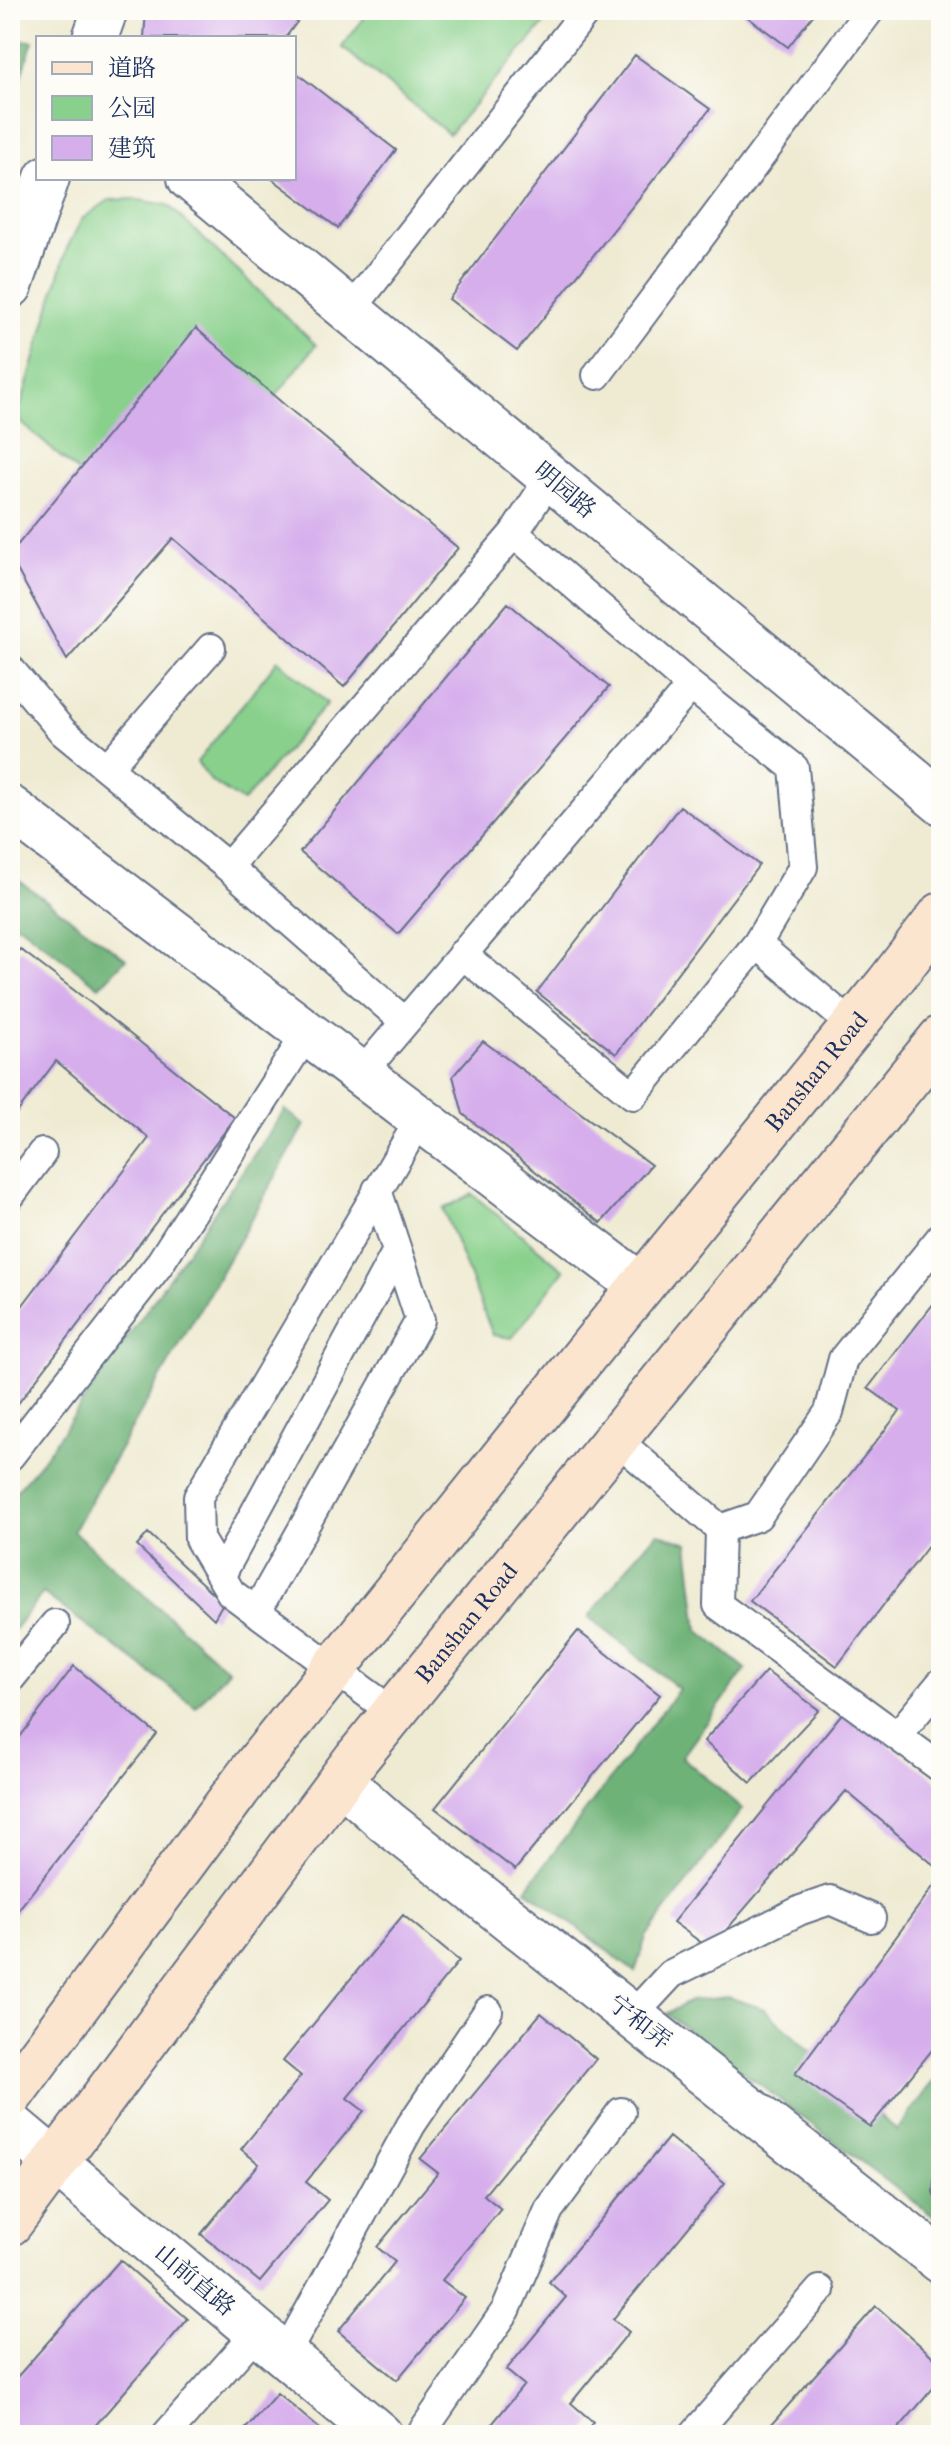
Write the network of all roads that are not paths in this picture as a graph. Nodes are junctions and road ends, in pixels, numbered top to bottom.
1 (105, 10) edge
2 (587, 10) edge
3 (870, 10) edge
4 (96, 36) edge
5 (46, 180) edge
6 (192, 180) edge
7 (10, 286) edge
8 (350, 311) junction
9 (597, 375) dead end
10 (550, 478) junction
11 (514, 533) junction
12 (211, 648) dead end
13 (10, 669) edge
14 (691, 686) junction
15 (107, 768) junction
16 (941, 802) edge
17 (11, 810) edge
18 (228, 867) junction
19 (941, 915) edge
20 (757, 944) junction
21 (462, 954) junction
22 (405, 1022) junction
23 (853, 1026) junction
24 (307, 1033) junction
25 (941, 1038) edge
26 (361, 1074) junction
27 (420, 1119) junction
28 (42, 1153) dead end
29 (377, 1190) junction
30 (10, 1196) edge
31 (941, 1237) edge
32 (397, 1251) junction
33 (641, 1286) junction
34 (616, 1439) junction
35 (10, 1456) edge
36 (720, 1529) junction
37 (221, 1575) junction
38 (256, 1612) junction
39 (55, 1624) dead end
40 (333, 1669) junction
41 (10, 1679) edge
42 (941, 1683) edge
43 (394, 1713) junction
44 (897, 1736) junction
45 (941, 1768) edge
46 (341, 1781) junction
47 (871, 1918) dead end
48 (488, 2011) dead end
49 (632, 2016) junction
50 (10, 2096) edge
51 (621, 2112) dead end
52 (10, 2124) edge
53 (55, 2162) junction
54 (10, 2223) edge
55 (941, 2261) edge
56 (820, 2290) dead end
57 (271, 2344) junction
58 (166, 2435) edge
59 (380, 2435) edge
60 (420, 2435) edge
61 (693, 2435) edge

1 - 4 street
2 - 8 lane
3 - 9 lane
5 - 7 street
6 - 8 street, 明园路
8 - 10 street, 明园路
10 - 11 lane
10 - 16 street, 明园路
11 - 14 lane
11 - 18 lane
12 - 15 lane
13 - 15 lane
14 - 20 lane
14 - 21 lane
15 - 18 lane
17 - 24 street
18 - 22 lane
19 - 23 main road, Banshan Road
20 - 21 lane
20 - 23 lane
21 - 22 lane
22 - 26 lane
23 - 33 main road, Banshan Road
24 - 26 street
24 - 35 lane
25 - 34 main road, Banshan Road
26 - 27 street
27 - 29 lane
27 - 33 street
28 - 30 lane
29 - 32 lane
29 - 37 lane
31 - 36 lane
32 - 37 lane
32 - 38 lane
33 - 40 main road, Banshan Road
34 - 36 lane
34 - 43 main road, Banshan Road
36 - 44 lane
37 - 38 lane
38 - 40 lane
39 - 41 lane
40 - 43 lane
40 - 50 main road, Banshan Road
42 - 44 lane
43 - 46 main road, Banshan Road
44 - 45 lane
46 - 49 street, 宁和弄
46 - 53 main road, Banshan Road
47 - 49 lane
48 - 57 lane
49 - 55 street, 宁和弄
51 - 60 lane
52 - 53 street, 山前直路
53 - 54 main road, Banshan Road
53 - 57 street, 山前直路
56 - 61 lane
57 - 58 lane
57 - 59 street, 山前直路

